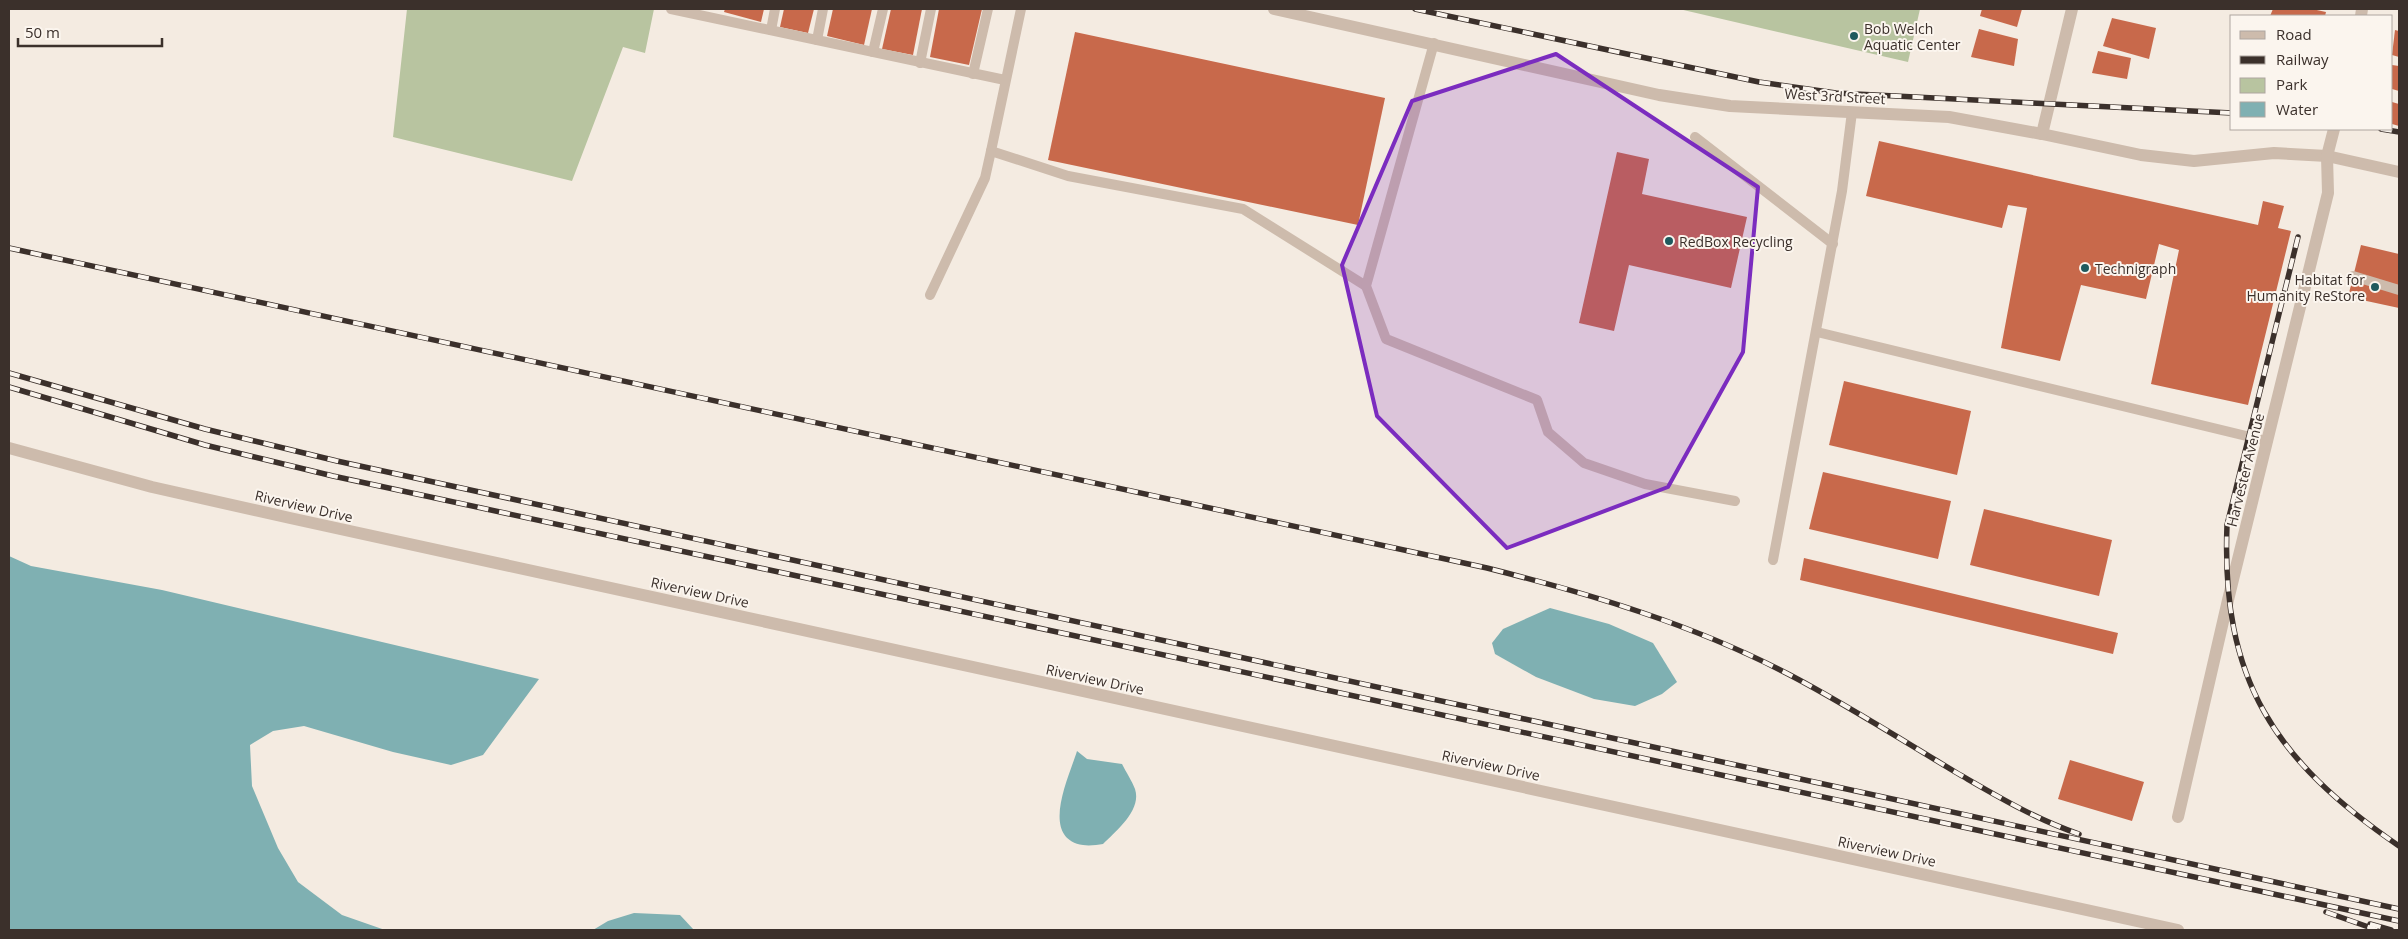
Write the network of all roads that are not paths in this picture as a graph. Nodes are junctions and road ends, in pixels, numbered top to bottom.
1 (671, 9) edge
2 (775, 9) edge
3 (824, 9) edge
4 (883, 9) edge
5 (932, 9) edge
6 (988, 9) edge
7 (1022, 9) edge
8 (1274, 9) edge
9 (2072, 9) edge
10 (716, 14) edge
11 (771, 30) junction
12 (817, 40) junction
13 (1434, 43) junction
14 (873, 52) junction
15 (920, 62) junction
16 (974, 74) junction
17 (1005, 80) junction
18 (1852, 112) junction
19 (2334, 130) edge
20 (2042, 134) junction
21 (1696, 137) dead end
22 (991, 151) junction
23 (2327, 156) junction
24 (2399, 172) edge
25 (1833, 244) junction
26 (2353, 276) dead end
27 (1366, 286) junction
28 (2399, 290) edge
29 (930, 295) dead end
30 (1817, 332) junction
31 (2267, 441) junction
32 (9, 448) edge
33 (1735, 501) dead end
34 (1773, 560) dead end
35 (2178, 817) dead end
36 (2178, 930) edge

1 - 10 lane
2 - 11 lane
3 - 12 lane
4 - 14 lane
5 - 15 lane
6 - 16 lane
7 - 17 lane
8 - 13 street, West 3rd Street
9 - 20 street
10 - 11 lane
11 - 12 lane
12 - 14 lane
13 - 18 street, West 3rd Street
13 - 27 lane
14 - 15 lane
15 - 16 lane
16 - 17 lane
17 - 22 lane
18 - 20 street, West 3rd Street
18 - 25 lane
19 - 23 street, Harvester Avenue
20 - 23 street, West 3rd Street
21 - 25 lane
22 - 27 lane
22 - 29 lane
23 - 24 street, West 3rd Street
23 - 31 street, Harvester Avenue
25 - 30 lane
26 - 28 lane
27 - 33 lane
30 - 31 lane
30 - 34 lane
31 - 35 street, Harvester Avenue
32 - 36 street, Riverview Drive

